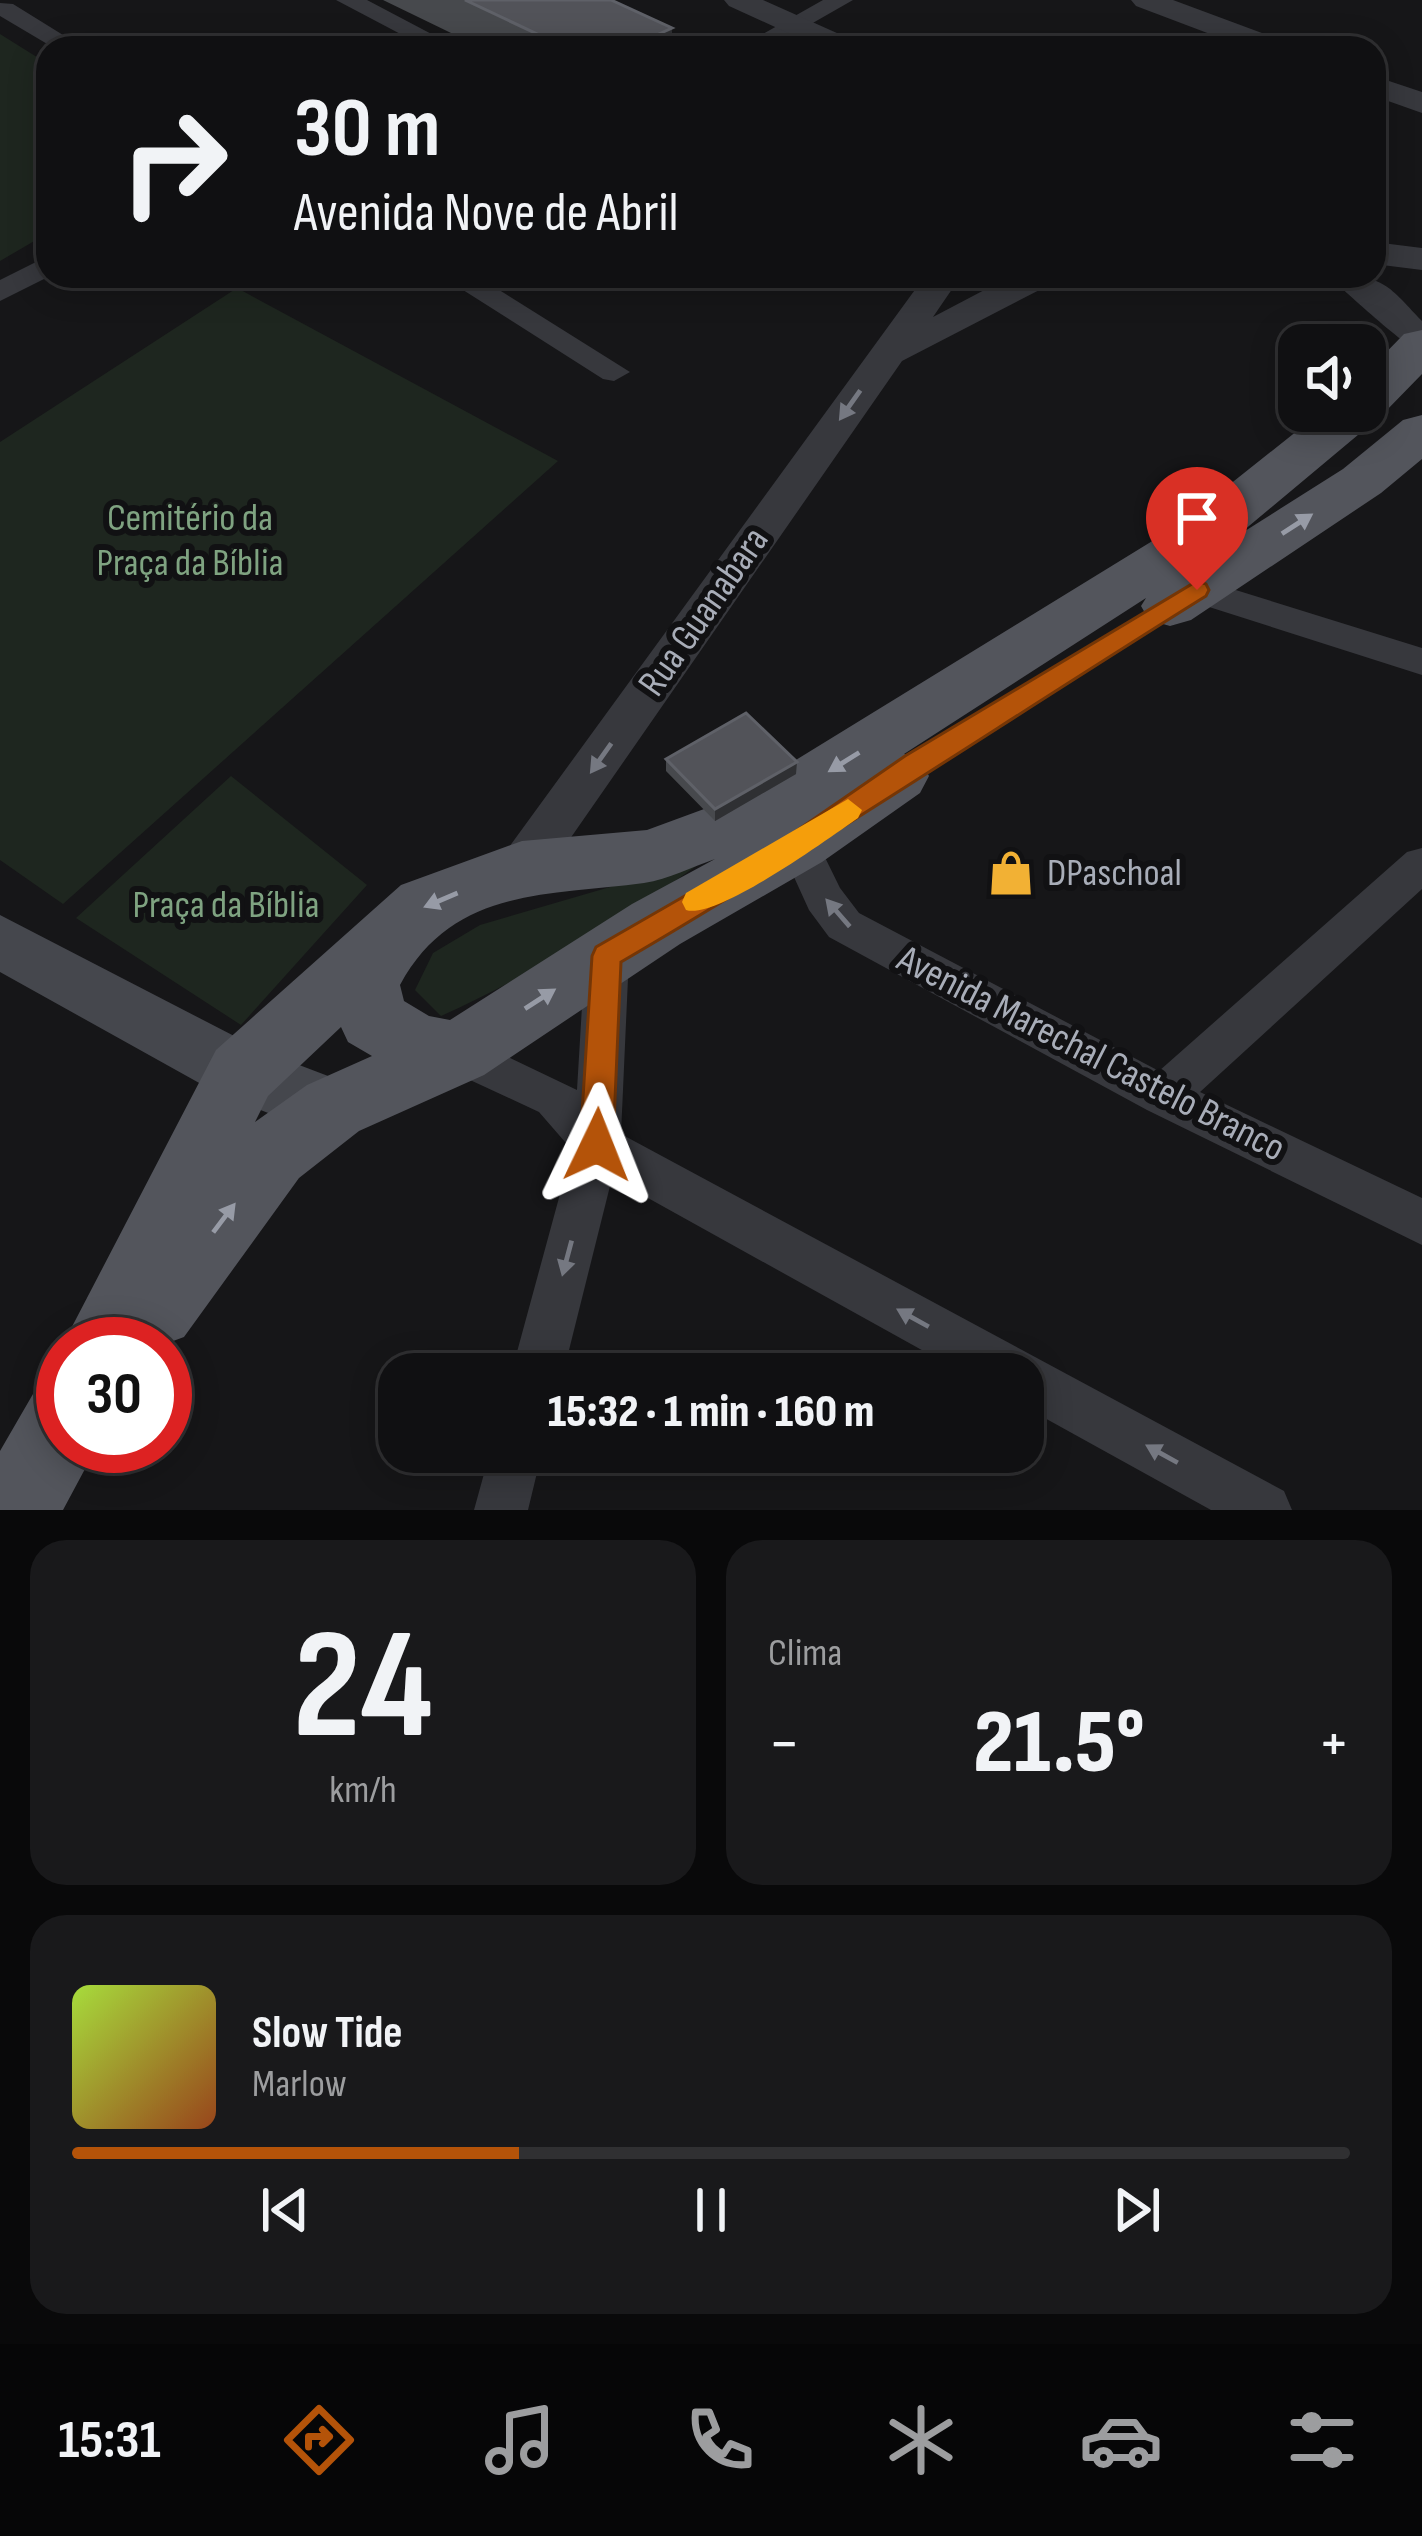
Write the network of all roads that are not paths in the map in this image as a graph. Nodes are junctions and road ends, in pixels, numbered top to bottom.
1 (348, 0) edge
2 (739, 0) edge
3 (841, 0) edge
4 (1147, 0) edge
5 (11, 7) edge
6 (796, 24) junction
7 (54, 36) edge
8 (422, 36) edge
9 (774, 36) edge
10 (821, 36) edge
11 (1243, 36) edge
12 (1386, 90) edge
13 (1422, 103) edge
14 (1386, 254) edge
15 (1422, 259) edge
16 (36, 272) edge
17 (476, 288) edge
18 (935, 288) edge
19 (1015, 288) edge
20 (1365, 288) edge
21 (0, 292) edge
22 (1422, 344) edge
23 (885, 357) junction
24 (614, 372) dead end
25 (1386, 381) edge
26 (1329, 432) edge
27 (1422, 432) edge
28 (1197, 590) junction
29 (1422, 662) edge
30 (799, 844) junction
31 (1422, 864) edge
32 (544, 866) junction
33 (390, 936) junction
34 (0, 940) edge
35 (607, 956) junction
36 (458, 1053) junction
37 (242, 1073) junction
38 (1163, 1096) junction
39 (333, 1108) junction
40 (597, 1145) junction
41 (1422, 1222) edge
42 (118, 1317) edge
43 (148, 1317) edge
44 (543, 1353) edge
45 (977, 1353) edge
46 (1044, 1390) edge
47 (511, 1473) edge
48 (501, 1510) edge
49 (1265, 1510) edge

1 - 8 street
2 - 6 street
3 - 6 street
4 - 11 street
5 - 7 street
6 - 9 street
6 - 10 street
12 - 13 street
14 - 15 street
16 - 21 street
17 - 24 street
18 - 23 street, Rua Guanabara
19 - 23 street, Rua Guanabara
20 - 22 street
22 - 25 main road
23 -> 32 street, Rua Guanabara
26 -> 32 main road
28 -> 27 main road
28 - 29 street
28 - 30 main road
30 - 35 main road
38 -> 30 street, Avenida Marechal Castelo Branco
31 - 38 street
32 -> 33 main road
32 - 35 main road
33 - 36 main road
33 - 37 main road
34 - 37 main road
36 -> 35 main road
35 - 40 street
36 - 39 main road
36 - 40 street
37 - 39 main road
37 - 42 main road
38 - 41 street, Avenida Marechal Castelo Branco
43 -> 39 main road
40 -> 44 street
45 -> 40 street
49 -> 46 street
47 - 48 street

